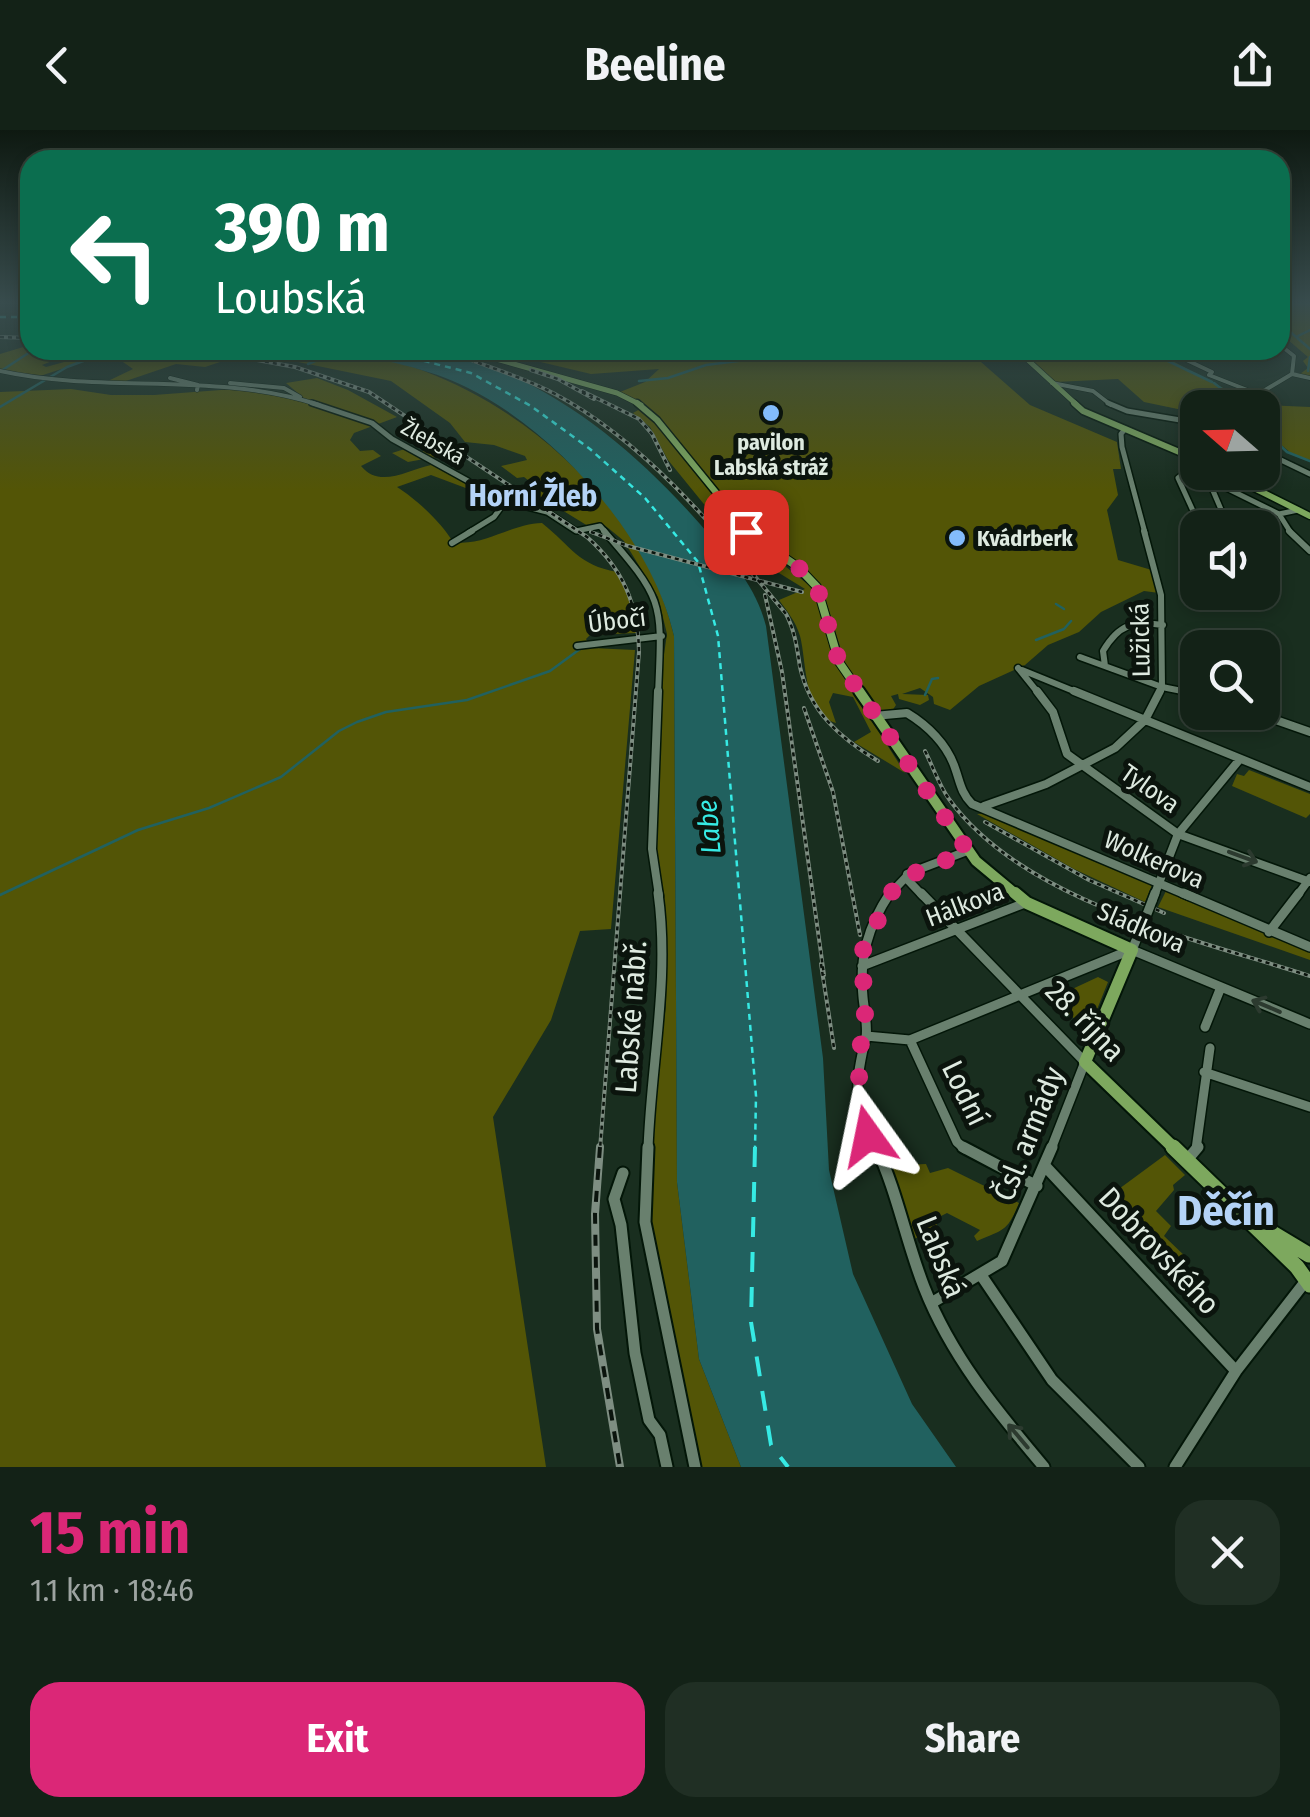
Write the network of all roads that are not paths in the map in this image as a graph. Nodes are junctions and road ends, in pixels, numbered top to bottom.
1 (515, 364) edge
2 (1032, 364) edge
3 (1199, 364) edge
4 (1293, 364) edge
5 (0, 371) edge
6 (1292, 374) junction
7 (170, 378) dead end
8 (1310, 378) edge
9 (230, 383) dead end
10 (1052, 383) junction
11 (197, 390) junction
12 (1247, 390) edge
13 (1266, 390) edge
14 (304, 400) junction
15 (1180, 420) edge
16 (1123, 432) junction
17 (1180, 452) edge
18 (1280, 460) edge
19 (1310, 474) edge
20 (1230, 490) edge
21 (1258, 490) edge
22 (505, 502) junction
23 (1271, 510) edge
24 (1298, 510) junction
25 (1280, 514) edge
26 (1280, 516) edge
27 (1310, 516) edge
28 (600, 526) joint
29 (452, 544) dead end
30 (1310, 551) edge
31 (1163, 624) junction
32 (662, 636) junction
33 (577, 646) dead end
34 (1080, 657) dead end
35 (1104, 666) junction
36 (1162, 687) junction
37 (1180, 690) edge
38 (874, 716) junction
39 (1145, 720) junction
40 (1280, 721) edge
41 (1310, 732) edge
42 (1240, 759) junction
43 (1078, 764) junction
44 (1310, 787) edge
45 (984, 806) junction
46 (1178, 834) junction
47 (968, 851) junction
48 (907, 877) junction
49 (1309, 880) edge
50 (1158, 884) junction
51 (1027, 903) junction
52 (959, 930) junction
53 (1269, 932) junction
54 (1310, 947) edge
55 (1132, 950) junction
56 (862, 966) junction
57 (1221, 987) junction
58 (1021, 994) junction
59 (1310, 1024) edge
60 (1204, 1027) dead end
61 (866, 1036) junction
62 (910, 1040) junction
63 (1210, 1048) dead end
64 (1085, 1062) junction
65 (1204, 1072) junction
66 (1310, 1107) edge
67 (1187, 1160) junction
68 (1045, 1166) junction
69 (623, 1173) dead end
70 (1037, 1186) junction
71 (1306, 1269) edge
72 (980, 1275) junction
73 (933, 1302) junction
74 (1236, 1370) junction
75 (667, 1467) edge
76 (696, 1467) edge
77 (1044, 1467) edge
78 (1139, 1467) edge
79 (1175, 1467) edge

1 - 38 main road, Sládkova
2 - 10 main road
3 - 12 street
4 - 6 street
5 - 11 street, Žlebská
6 - 8 street
6 - 13 street
7 - 11 street, Žlebská
9 - 14 street, Žlebská
10 - 15 street
10 - 16 main road
11 - 14 street, Žlebská
14 - 22 street, Žlebská
16 - 17 main road
16 - 31 street, Lužická
18 - 19 street
20 - 23 street
21 - 24 main road
22 - 28 street, Žlebská
22 - 29 street
24 - 25 street
24 - 27 main road
26 - 30 street
28 - 32 street, Labské nábř.
31 - 35 street
31 - 36 street, Lužická
32 - 33 street, Úbočí
32 - 76 street, Labské nábř.
34 - 35 street
35 - 36 street
36 - 37 street
36 - 39 street, Lužická
38 - 45 street
38 - 47 main road, Sládkova
39 - 42 street
39 - 43 street, Lužická
39 - 43 street, Tylova
40 - 41 street
42 - 44 street
42 - 46 street
43 - 45 street, Lužická
43 - 46 street, Tylova
45 - 50 street, Wolkerova
46 -> 49 street, Tylova
46 - 50 street
47 - 48 street
47 - 51 main road, Sládkova
48 - 52 street, 28. října
48 - 56 street, Labská
49 - 53 street
50 - 53 street, Wolkerova
50 - 55 street, bridge
51 - 52 street, Hálkova
51 - 55 main road, Sládkova
52 - 56 street, Hálkova
52 - 58 street, 28. října
53 - 54 street, Wolkerova
55 - 57 street, Sládkova
55 - 58 street
55 - 64 main road, Čsl. armády
56 - 61 street, Labská
59 -> 57 street, Sládkova
57 - 60 street
58 - 62 street
58 - 64 street, 28. října
61 - 62 street
61 - 73 street, Labská
62 - 70 street, Lodní
63 - 65 street
64 - 67 main road, 28. října
64 - 68 street, Čsl. armády
65 - 66 street
65 - 67 street
67 - 71 main road, 28. října
68 - 70 street, Čsl. armády
68 - 74 street, Dobrovského
69 - 75 street
70 - 72 street, Čsl. armády
71 - 74 street
72 - 73 street, Čsl. armády
72 - 78 street, Labská
77 -> 73 street, Labská
74 - 79 street

